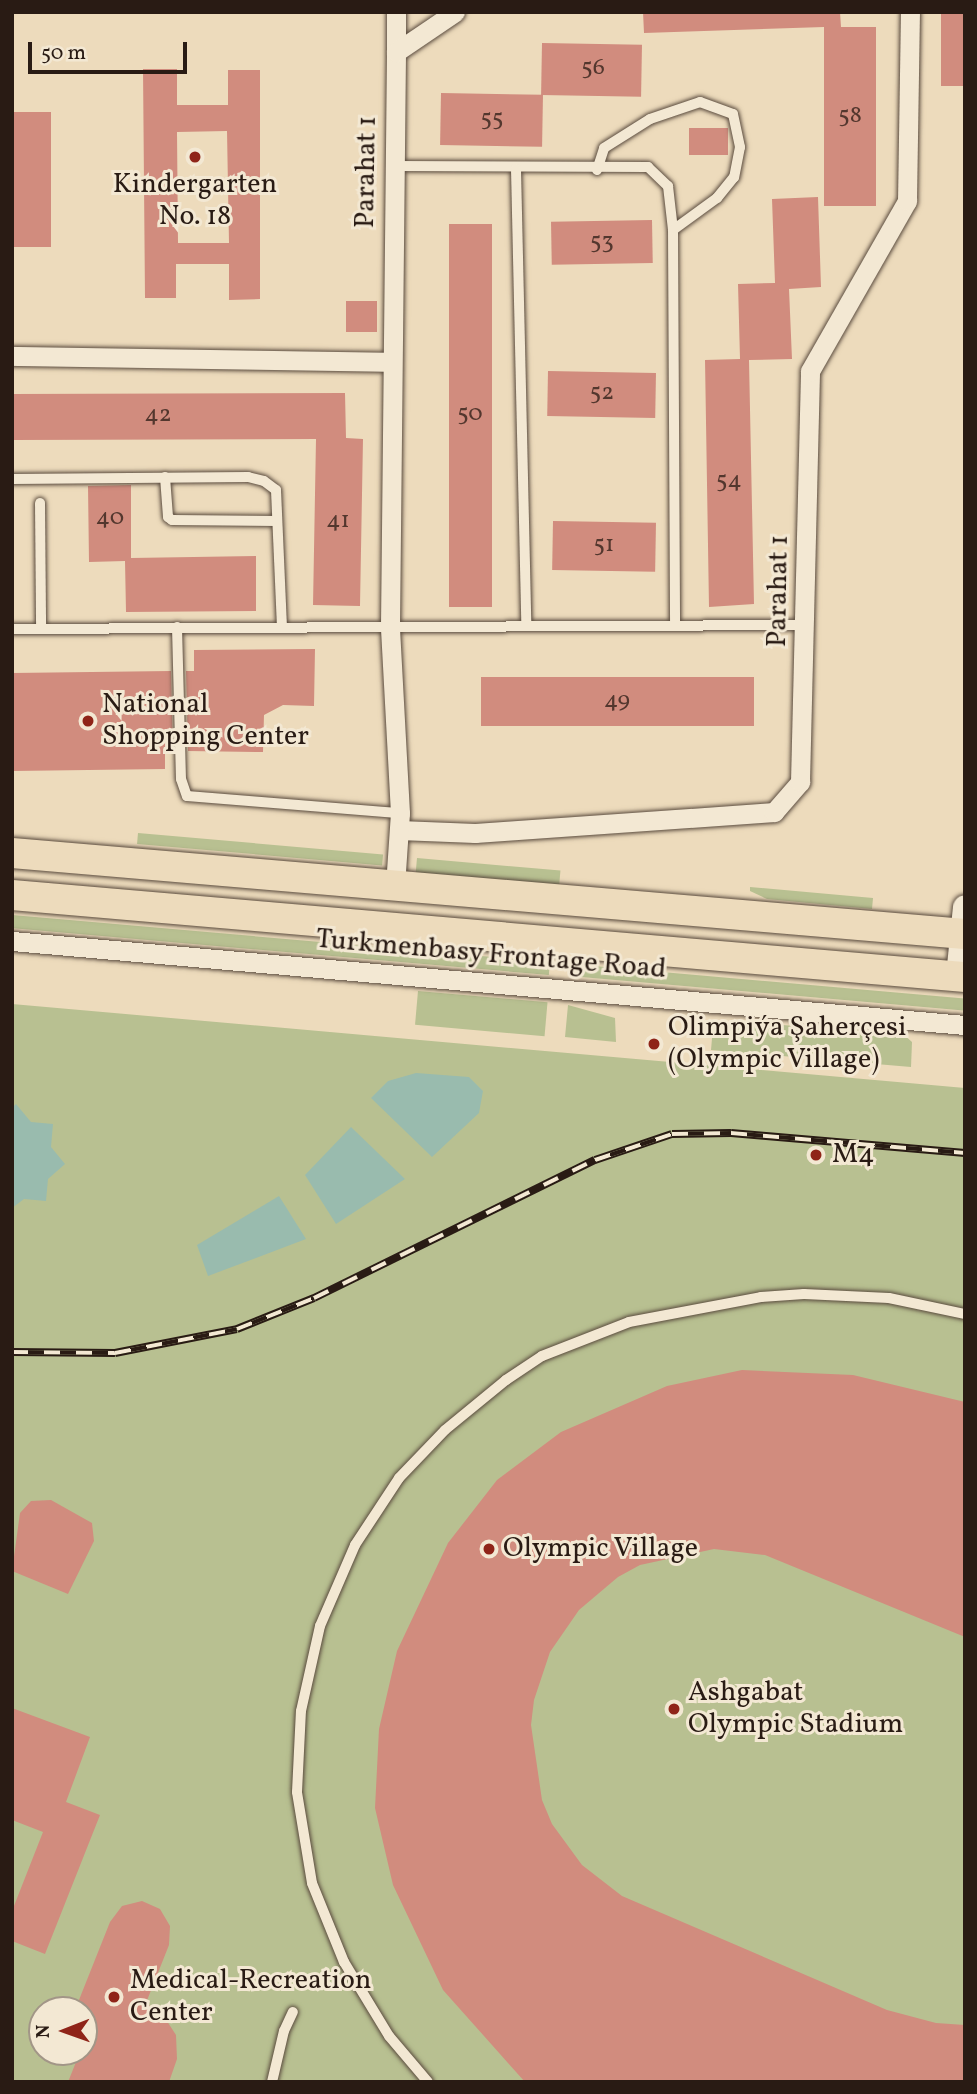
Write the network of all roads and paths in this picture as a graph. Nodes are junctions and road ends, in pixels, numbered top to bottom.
1 (396, 12) edge
2 (455, 12) edge
3 (910, 12) edge
4 (396, 52) junction
5 (395, 166) junction
6 (516, 169) junction
7 (597, 170) junction
8 (673, 230) junction
9 (12, 356) edge
10 (392, 362) junction
11 (165, 477) junction
12 (12, 480) edge
13 (40, 503) dead end
14 (277, 521) junction
15 (675, 625) junction
16 (806, 625) junction
17 (390, 626) junction
18 (526, 626) junction
19 (282, 627) junction
20 (177, 628) junction
21 (12, 629) edge
22 (41, 629) junction
23 (400, 821) junction
24 (12, 853) edge
25 (395, 886) junction
26 (12, 895) edge
27 (964, 925) edge
28 (12, 941) edge
29 (961, 977) edge
30 (965, 1025) edge
31 (965, 1314) edge
32 (293, 2012) dead end
33 (272, 2082) edge
34 (428, 2082) edge

1 - 4 street, Parahat 1
2 - 4 street
3 - 16 street, Parahat 1
4 - 5 street, Parahat 1
5 - 6 lane
5 - 10 street, Parahat 1
6 - 7 lane
6 - 18 lane
7 - 8 lane
7 - 8 lane
8 - 15 lane
9 - 10 street
10 - 17 street, Parahat 1
11 - 12 lane
11 - 14 lane
11 - 14 lane
13 - 22 lane
14 - 19 lane
15 - 16 lane
15 - 18 lane
16 - 23 street, Parahat 1
17 - 18 lane
17 - 19 lane
17 - 23 street, Parahat 1
19 - 20 lane
20 - 22 lane
20 - 23 lane
21 - 22 lane
23 - 25 street, Parahat 1
24 - 25 main road
25 - 27 main road
26 - 29 main road
27 - 29 street
28 - 30 street, Turkmenbasy Frontage Road
31 - 34 lane
32 - 33 lane

